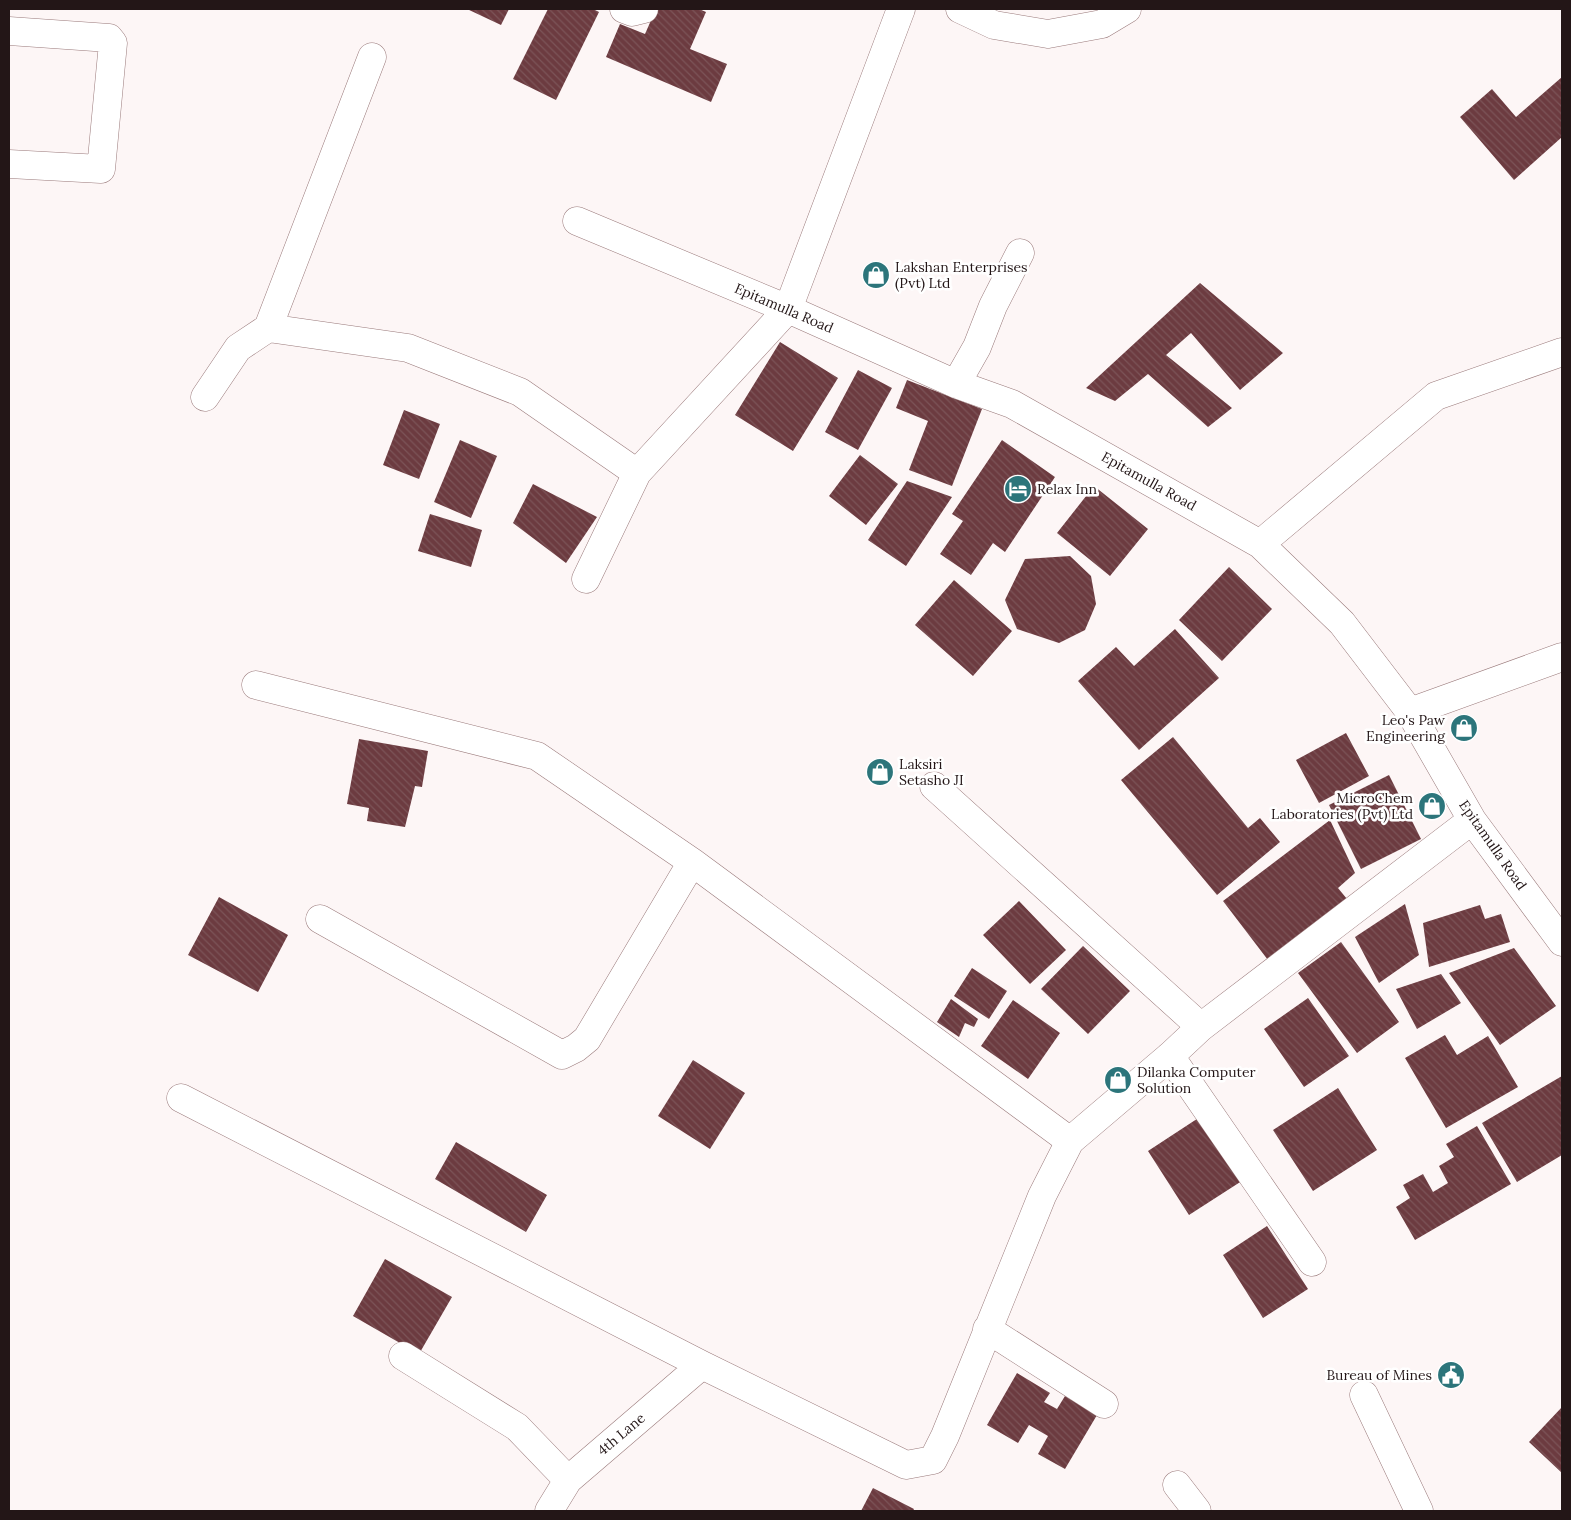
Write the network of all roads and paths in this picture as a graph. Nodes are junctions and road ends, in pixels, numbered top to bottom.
1 (624, 9) edge
2 (644, 9) edge
3 (901, 9) edge
4 (960, 9) edge
5 (1127, 9) edge
6 (9, 31) edge
7 (372, 57) dead end
8 (9, 164) edge
9 (577, 221) dead end
10 (1020, 253) dead end
11 (788, 309) junction
12 (268, 328) junction
13 (1562, 352) edge
14 (956, 384) junction
15 (205, 397) dead end
16 (637, 473) junction
17 (1260, 544) junction
18 (586, 579) dead end
19 (1561, 661) edge
20 (256, 685) dead end
21 (1410, 712) junction
22 (934, 786) dead end
23 (1472, 820) junction
24 (692, 862) junction
25 (320, 919) dead end
26 (1562, 942) edge
27 (1201, 1027) junction
28 (1170, 1056) junction
29 (181, 1098) dead end
30 (1070, 1141) junction
31 (1312, 1262) dead end
32 (987, 1329) junction
33 (403, 1356) dead end
34 (702, 1365) junction
35 (1364, 1396) dead end
36 (1104, 1404) dead end
37 (568, 1480) junction
38 (1177, 1485) dead end
39 (549, 1511) edge
40 (1197, 1511) edge
41 (1419, 1511) edge

1 - 2 street
3 - 11 street
4 - 5 street
6 - 8 street
7 - 12 street
9 - 11 street, Epitamulla Road
10 - 14 street
11 - 14 street, Epitamulla Road
11 - 16 street
12 - 15 street
12 - 16 street
13 - 17 street
14 - 17 street, Epitamulla Road
16 - 18 street
17 - 21 street, Epitamulla Road
19 - 21 street
20 - 24 street
21 - 23 street, Epitamulla Road
22 - 27 street
23 - 26 street, Epitamulla Road
23 - 27 street
24 - 25 street
24 - 30 street
27 - 28 street
28 - 30 street
28 - 31 street
29 - 34 street
30 - 32 street
32 - 34 street
32 - 36 street
33 - 37 street
34 - 37 street, 4th Lane
35 - 41 street
37 - 39 street, 4th Lane
38 - 40 street

